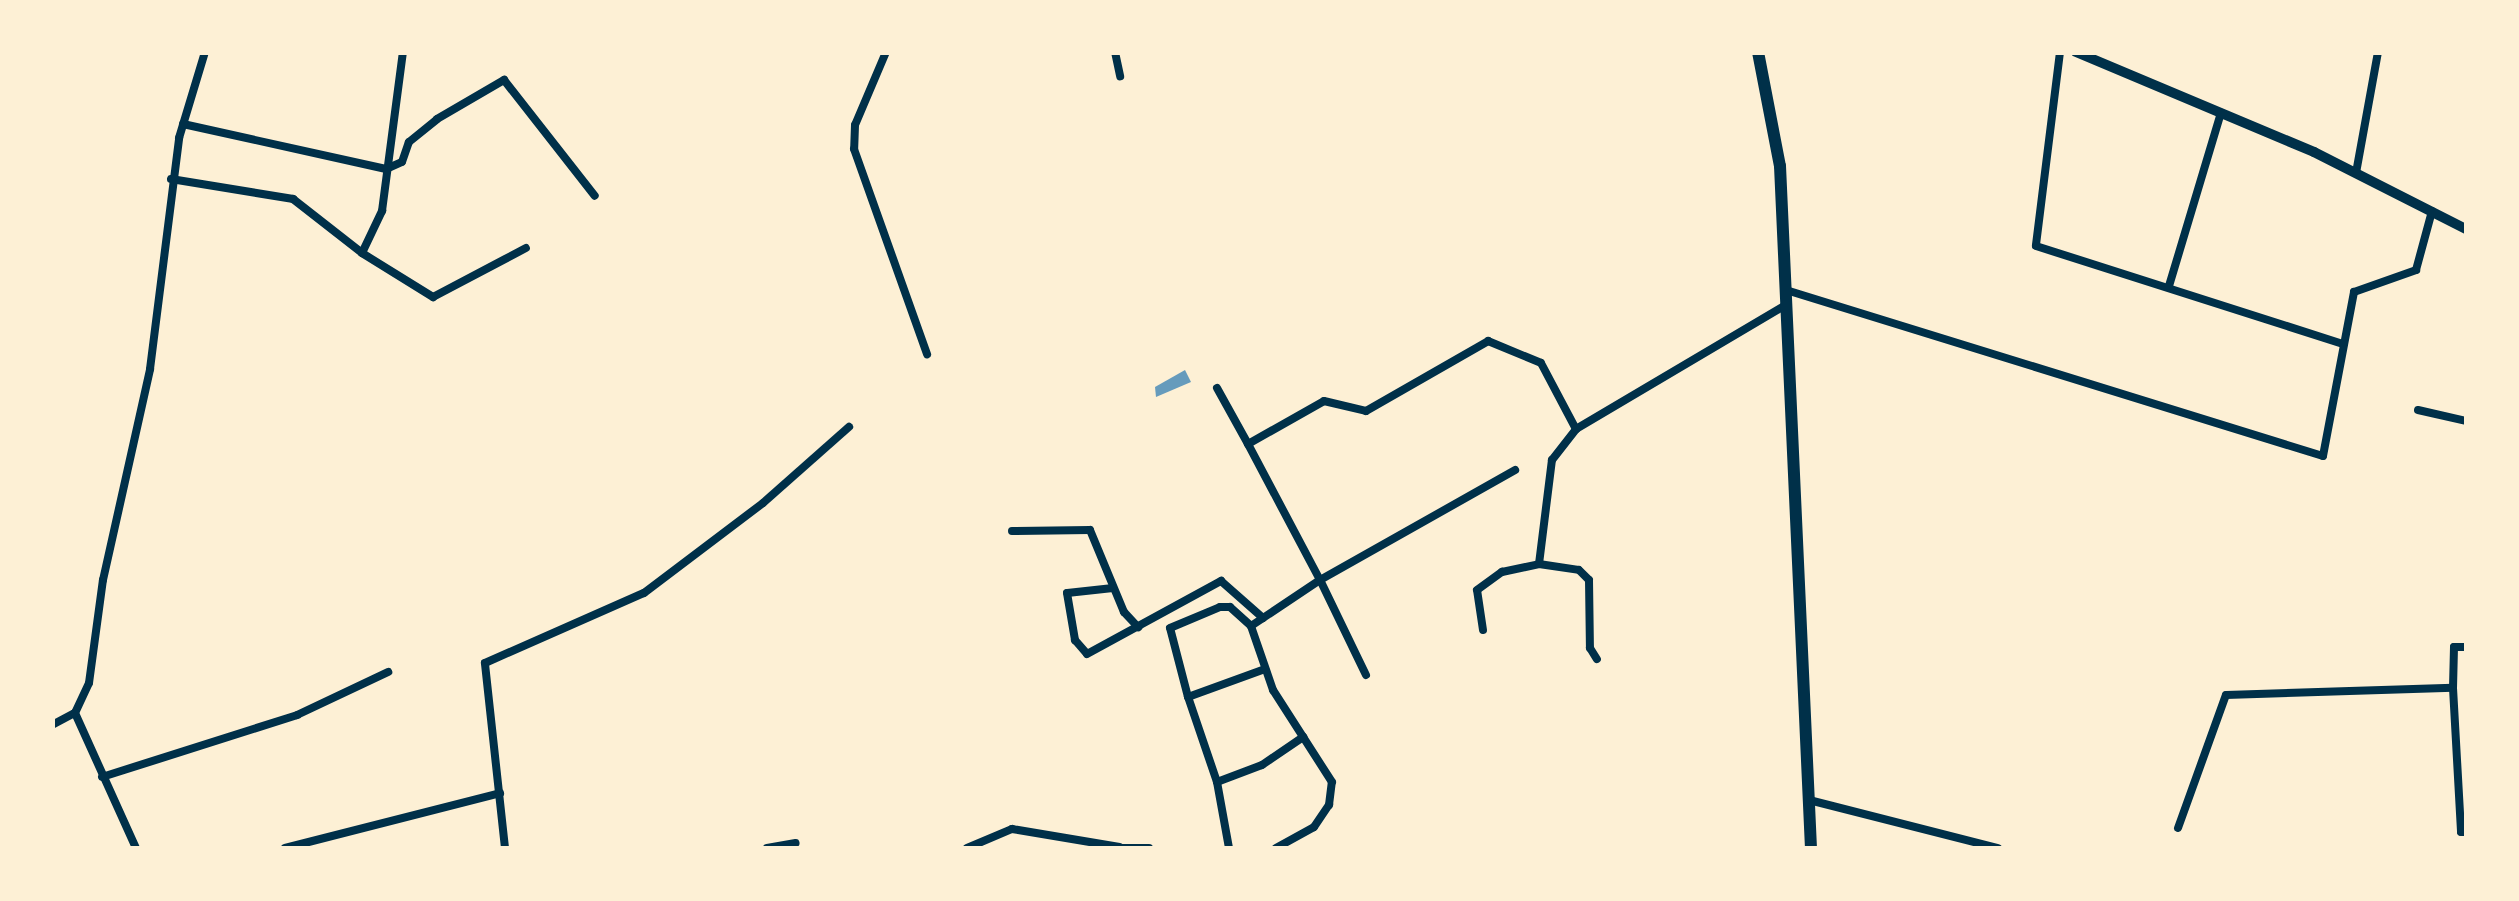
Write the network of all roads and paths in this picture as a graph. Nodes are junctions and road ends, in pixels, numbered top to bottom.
1 (205, 52) edge
2 (403, 52) edge
3 (886, 52) edge
4 (1114, 52) edge
5 (1758, 52) edge
6 (2060, 52) edge
7 (2076, 52) edge
8 (2378, 52) edge
9 (1120, 76) dead end
10 (2221, 114) junction
11 (183, 124) junction
12 (386, 170) junction
13 (2356, 173) junction
14 (171, 179) junction
15 (594, 196) dead end
16 (2432, 212) junction
17 (2466, 229) edge
18 (526, 248) dead end
19 (362, 253) junction
20 (2169, 286) junction
21 (1786, 290) junction
22 (1786, 305) junction
23 (2344, 344) junction
24 (927, 354) dead end
25 (1217, 388) dead end
26 (2418, 410) dead end
27 (2466, 422) edge
28 (849, 426) dead end
29 (1576, 429) junction
30 (1248, 444) junction
31 (1515, 470) dead end
32 (1012, 530) dead end
33 (1539, 564) junction
34 (1320, 580) junction
35 (1113, 588) junction
36 (1263, 618) junction
37 (1251, 626) junction
38 (1138, 627) junction
39 (1483, 630) dead end
40 (2466, 647) edge
41 (1597, 658) dead end
42 (1266, 668) junction
43 (388, 672) dead end
44 (1366, 675) dead end
45 (2453, 688) junction
46 (1188, 697) junction
47 (75, 713) junction
48 (52, 725) edge
49 (1304, 737) junction
50 (102, 777) junction
51 (1216, 782) junction
52 (500, 793) junction
53 (1809, 800) junction
54 (2178, 828) dead end
55 (2466, 832) edge
56 (796, 842) dead end
57 (136, 848) edge
58 (285, 848) edge
59 (505, 848) edge
60 (768, 848) edge
61 (967, 848) edge
62 (1119, 848) edge
63 (1149, 848) edge
64 (1229, 848) edge
65 (1276, 848) edge
66 (1811, 848) edge
67 (1998, 848) edge

1 - 11 street
2 - 12 street
3 - 24 street
4 - 9 street
5 - 21 main road
6 - 20 street
7 - 10 street
8 - 13 street
10 - 13 street
10 - 20 street
11 - 12 street
11 - 14 street
12 - 15 street
12 - 19 street
13 - 16 street
14 - 19 street
14 - 47 street
16 - 17 street
16 - 23 street
18 - 19 street
20 - 23 street
21 - 22 main road
21 - 23 street
22 - 29 street
22 - 53 main road
25 - 30 street
26 - 27 street
28 - 52 street
29 - 30 street
29 - 33 street
30 - 34 street
31 - 34 street
32 - 35 street
33 - 39 street
33 - 41 street
34 - 36 street
34 - 44 street
35 - 38 street
35 - 38 street
36 - 37 street
36 - 38 street
37 - 42 street
37 - 46 street
40 - 45 street
42 - 46 street
42 - 49 street
43 - 50 street
45 - 54 street
45 - 55 street
46 - 51 street
47 - 48 street
47 - 50 street
49 - 51 street
49 - 65 street
50 - 57 street
51 - 64 street
52 - 58 street
52 - 59 street
53 - 66 main road
53 - 67 street
56 - 60 street
61 - 62 street
62 - 63 street

